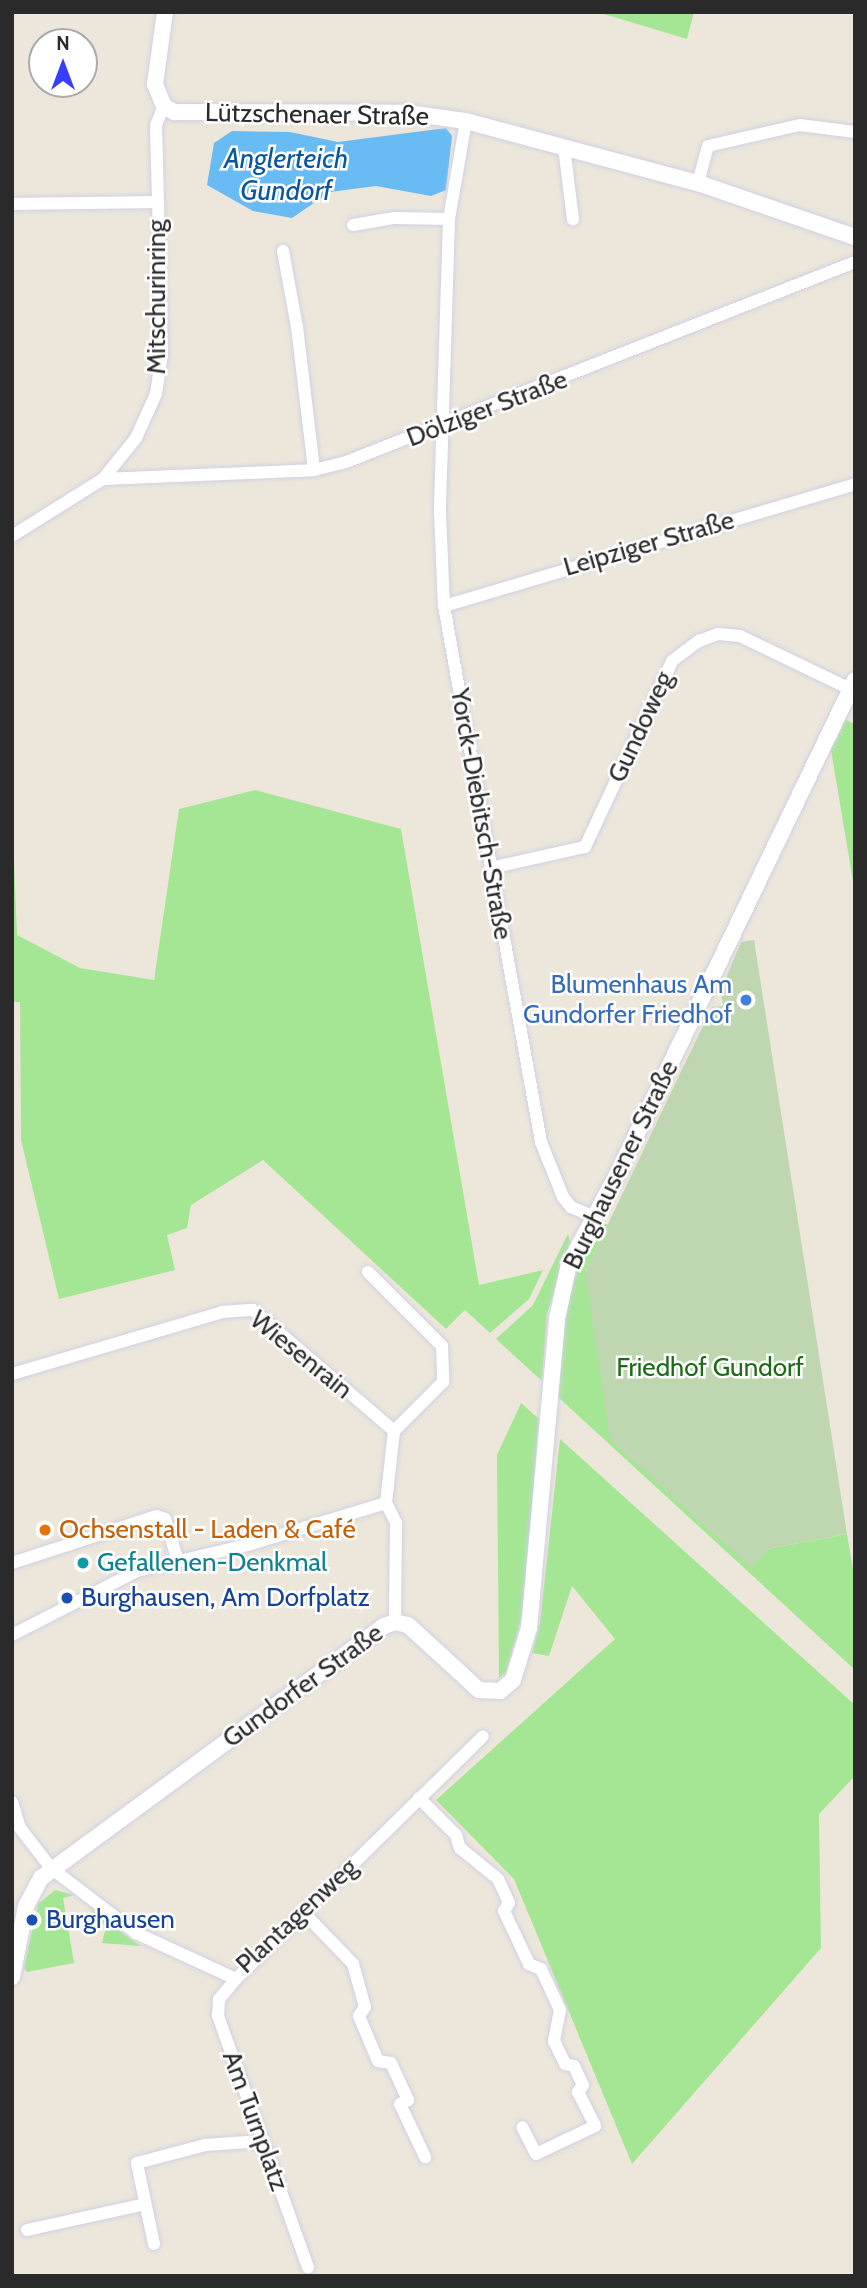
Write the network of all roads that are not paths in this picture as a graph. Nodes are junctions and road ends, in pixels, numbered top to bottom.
1 (165, 12) edge
2 (164, 106) junction
3 (466, 121) junction
4 (855, 132) edge
5 (564, 147) junction
6 (698, 183) junction
7 (157, 202) junction
8 (12, 204) edge
9 (449, 219) junction
10 (573, 219) dead end
11 (353, 225) dead end
12 (855, 237) edge
13 (283, 251) dead end
14 (855, 262) edge
15 (442, 428) junction
16 (314, 470) junction
17 (103, 479) junction
18 (855, 484) edge
19 (12, 536) edge
20 (444, 606) junction
21 (853, 684) edge
22 (491, 868) junction
23 (594, 1217) junction
24 (368, 1272) dead end
25 (12, 1374) edge
26 (394, 1431) junction
27 (386, 1503) junction
28 (178, 1561) junction
29 (536, 1562) joint
30 (12, 1563) edge
31 (396, 1622) junction
32 (12, 1635) edge
33 (483, 1736) dead end
34 (419, 1798) junction
35 (12, 1802) edge
36 (51, 1868) junction
37 (19, 1905) edge
38 (304, 1913) junction
39 (12, 1977) edge
40 (236, 1979) junction
41 (522, 2127) dead end
42 (262, 2141) junction
43 (425, 2157) dead end
44 (145, 2204) junction
45 (27, 2230) dead end
46 (154, 2244) dead end
47 (308, 2267) dead end

1 - 2 street
2 - 3 street, Lützschenaer Straße
2 - 7 street, Mitschurinring
3 - 5 street, Lützschenaer Straße
3 - 9 street, Yorck-Diebitsch-Straße
4 - 6 street
5 - 6 street, Lützschenaer Straße
5 - 10 street
6 - 12 street, Lützschenaer Straße
7 - 8 street, Mitschurinring
7 - 17 street, Mitschurinring
9 - 11 street
9 - 15 street, Yorck-Diebitsch-Straße
13 - 16 street
14 - 15 street, Dölziger Straße
15 - 16 street, Dölziger Straße
15 - 20 street, Yorck-Diebitsch-Straße
16 - 17 street, Dölziger Straße
17 - 19 street, Mitschurinring
18 - 20 street, Leipziger Straße
20 - 22 street, Yorck-Diebitsch-Straße
21 - 22 street, Gundoweg
21 - 23 street, Burghausener Straße
22 - 23 street, Yorck-Diebitsch-Straße
23 - 29 street, Burghausener Straße
24 - 26 street
25 - 26 street, Wiesenrain
26 - 27 street
27 - 28 street
27 - 31 street
28 - 30 street
28 - 32 street
29 - 31 street, Gundorfer Straße
31 - 36 street, Gundorfer Straße
33 - 34 street, Plantagenweg
34 - 38 street, Plantagenweg
34 - 41 street
35 - 36 street, Plantagenweg
36 - 37 street, Gundorfer Straße
36 - 40 street, Plantagenweg
37 - 39 street, Gundorfer Straße
38 - 40 street, Plantagenweg
38 - 43 street
40 - 42 street, Am Turnplatz
42 - 44 street
42 - 47 street, Am Turnplatz
44 - 45 street
44 - 46 street

